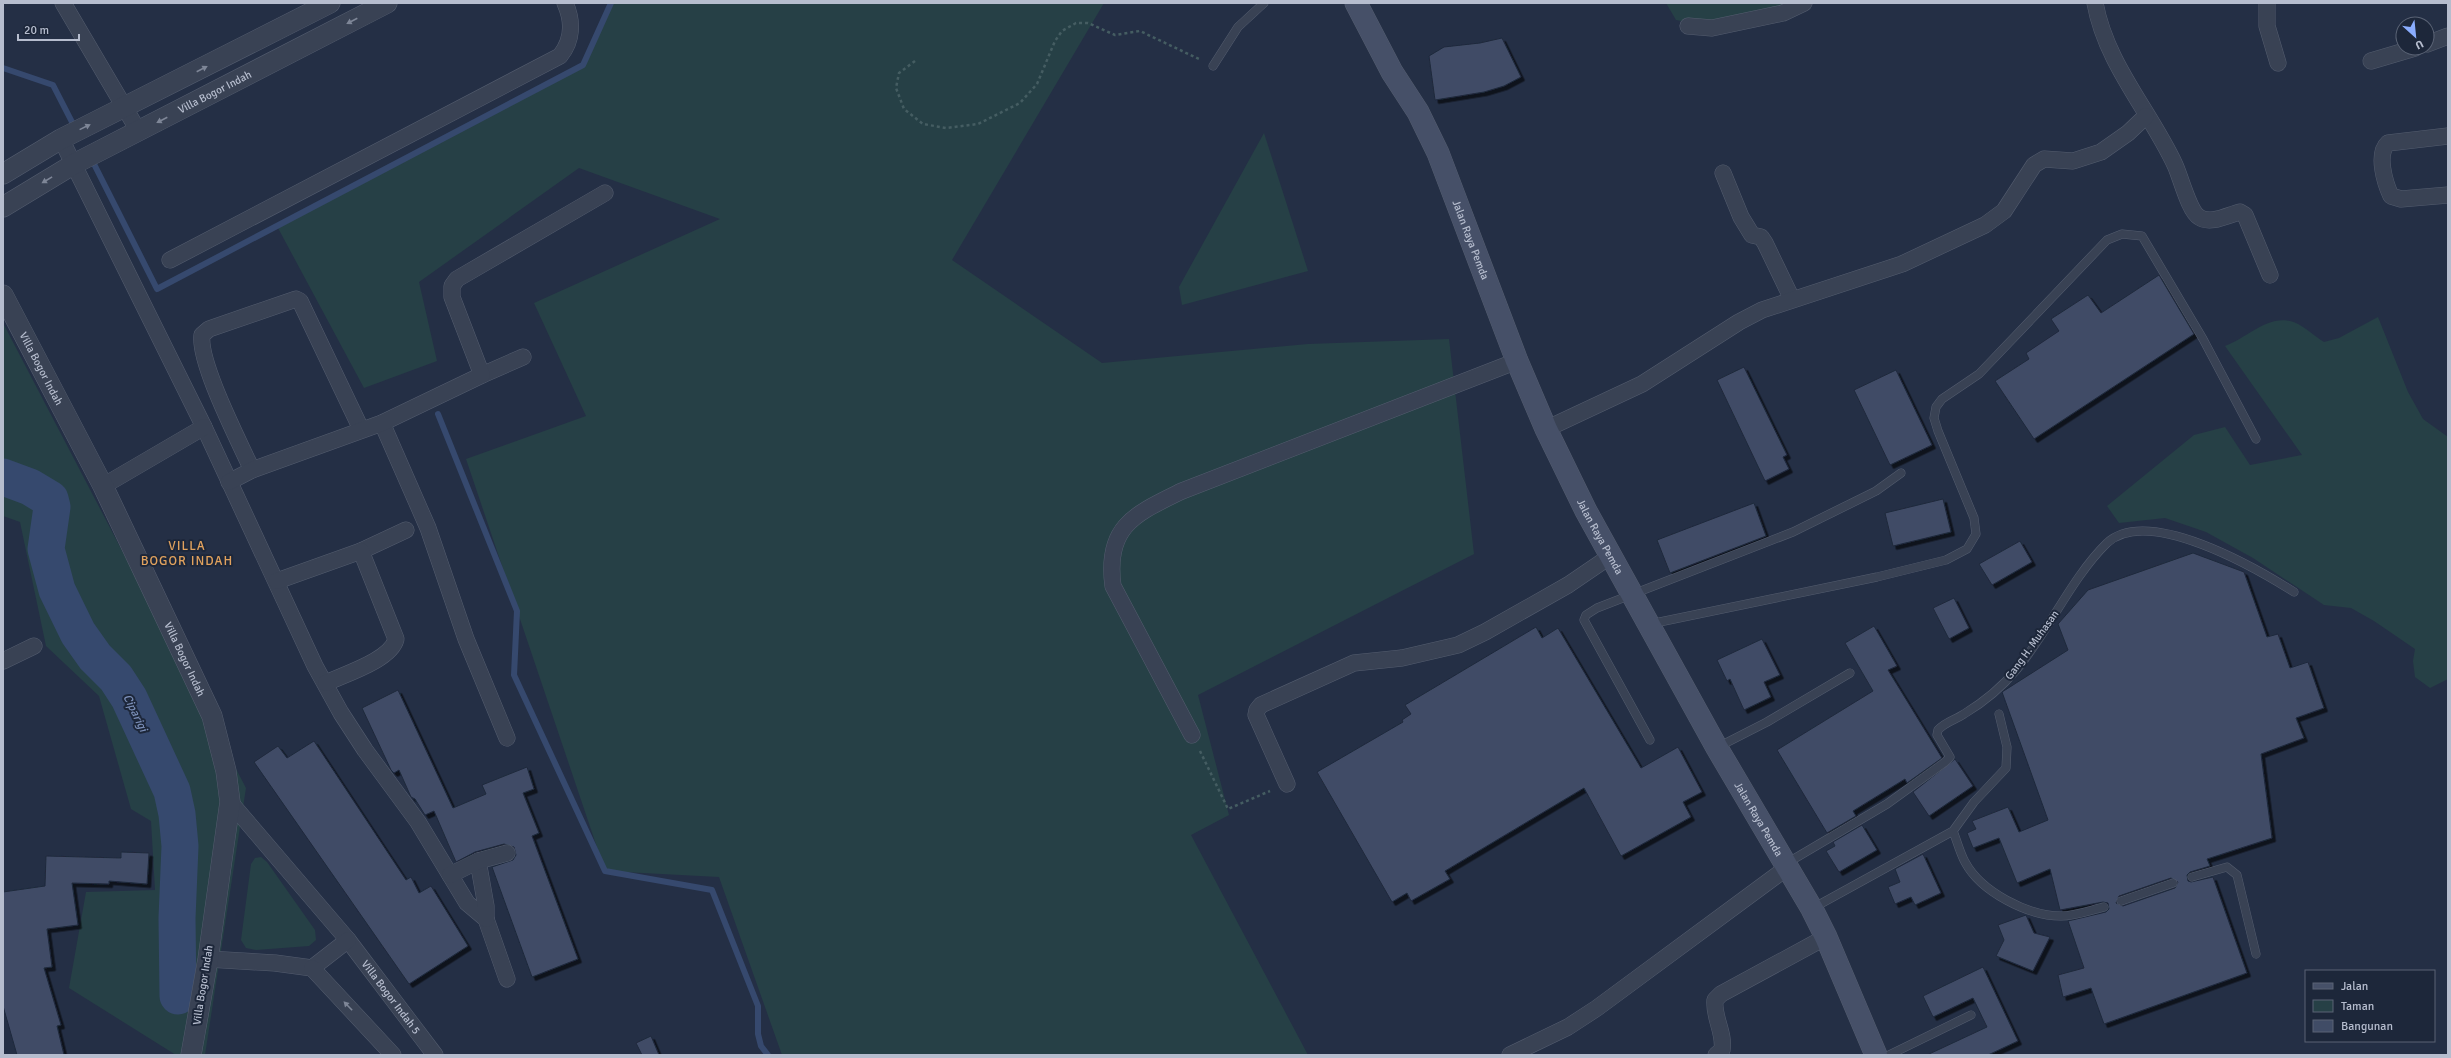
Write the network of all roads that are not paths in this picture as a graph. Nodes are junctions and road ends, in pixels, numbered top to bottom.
1 (63, 3) edge
2 (330, 3) edge
3 (387, 3) edge
4 (565, 3) edge
5 (1264, 3) edge
6 (1356, 3) edge
7 (1804, 3) edge
8 (2095, 3) edge
9 (2267, 3) edge
10 (1688, 26) dead end
11 (2448, 36) edge
12 (2435, 41) edge
13 (2395, 54) edge
14 (2371, 61) dead end
15 (2278, 62) dead end
16 (1213, 66) road end
17 (125, 108) junction
18 (2146, 116) junction
19 (139, 132) junction
20 (2448, 136) edge
21 (61, 139) junction
22 (74, 164) junction
23 (1723, 173) dead end
24 (3, 174) edge
25 (605, 193) dead end
26 (2448, 195) edge
27 (3, 207) edge
28 (170, 260) dead end
29 (2270, 275) dead end
30 (3, 295) edge
31 (1792, 299) junction
32 (523, 357) dead end
33 (1517, 361) junction
34 (482, 375) junction
35 (382, 422) junction
36 (204, 427) junction
37 (1546, 428) junction
38 (361, 429) junction
39 (2256, 439) dead end
40 (252, 470) junction
41 (1901, 473) dead end
42 (229, 482) junction
43 (103, 486) junction
44 (406, 530) dead end
45 (361, 551) junction
46 (1612, 555) junction
47 (277, 581) junction
48 (2294, 592) dead end
49 (1634, 595) junction
50 (1649, 625) junction
51 (34, 646) dead end
52 (3, 661) edge
53 (1850, 673) dead end
54 (326, 683) junction
55 (1999, 714) dead end
56 (1192, 735) road end
57 (507, 738) dead end
58 (1650, 740) dead end
59 (1717, 748) junction
60 (1287, 784) road end
61 (230, 802) junction
62 (1953, 831) junction
63 (507, 853) dead end
64 (478, 861) junction
65 (1787, 865) junction
66 (450, 875) junction
67 (2192, 877) dead end
68 (2173, 883) dead end
69 (2121, 901) dead end
70 (2104, 907) dead end
71 (1812, 908) junction
72 (486, 918) junction
73 (1826, 936) junction
74 (348, 940) junction
75 (2256, 954) dead end
76 (208, 959) junction
77 (312, 968) junction
78 (507, 979) dead end
79 (1971, 1015) dead end
80 (191, 1055) edge
81 (393, 1055) edge
82 (435, 1055) edge
83 (1510, 1055) edge
84 (1716, 1055) edge
85 (1876, 1055) edge
86 (1889, 1055) edge

1 - 17 street
17 -> 2 street
3 -> 19 street, Villa Bogor Indah
4 - 28 street
5 - 16 lane
6 - 33 main road, Jalan Raya Pemda
7 - 10 street
8 - 18 street
9 - 15 street
11 - 12 street
13 - 14 street
17 - 19 street
21 -> 17 street
18 - 29 street
18 - 31 street
19 - 22 street, Villa Bogor Indah
20 - 26 street
21 - 22 street
21 - 24 street
22 -> 27 street, Villa Bogor Indah
22 - 36 street
23 - 31 street
25 - 34 street
30 - 43 street, Villa Bogor Indah
31 - 37 street
32 - 34 street
33 - 37 main road, Jalan Raya Pemda
33 - 56 street
34 - 35 street
35 - 38 street
35 - 57 street
36 - 42 street
36 - 43 street
37 - 46 main road, Jalan Raya Pemda
38 - 40 street
38 - 40 street
39 - 50 lane
40 - 42 street
41 - 49 lane
42 - 47 street
43 - 61 street, Villa Bogor Indah
44 - 45 street
45 - 47 street
45 - 54 street
46 - 49 main road, Jalan Raya Pemda
46 - 60 street
47 - 54 street
48 - 65 lane, Gang H. Muhasan
49 - 50 main road, Jalan Raya Pemda
49 - 58 lane
50 - 59 main road, Jalan Raya Pemda
51 - 52 street
53 - 59 lane
54 - 66 street
55 - 62 lane
59 - 65 main road, Jalan Raya Pemda
61 - 74 street, Villa Bogor Indah 5
61 - 76 street, Villa Bogor Indah
62 - 70 lane
62 - 71 lane
63 - 64 street
64 - 66 street
64 - 72 street
65 - 71 main road, Jalan Raya Pemda
65 - 83 street
66 - 72 street
67 - 75 lane
68 - 69 lane
71 - 73 main road, Jalan Raya Pemda
72 - 78 street
73 - 84 street
73 - 85 main road, Jalan Raya Pemda
74 - 77 street
74 - 82 street, Villa Bogor Indah 5
76 - 77 street
76 - 80 street, Villa Bogor Indah
81 -> 77 street
79 - 86 lane

